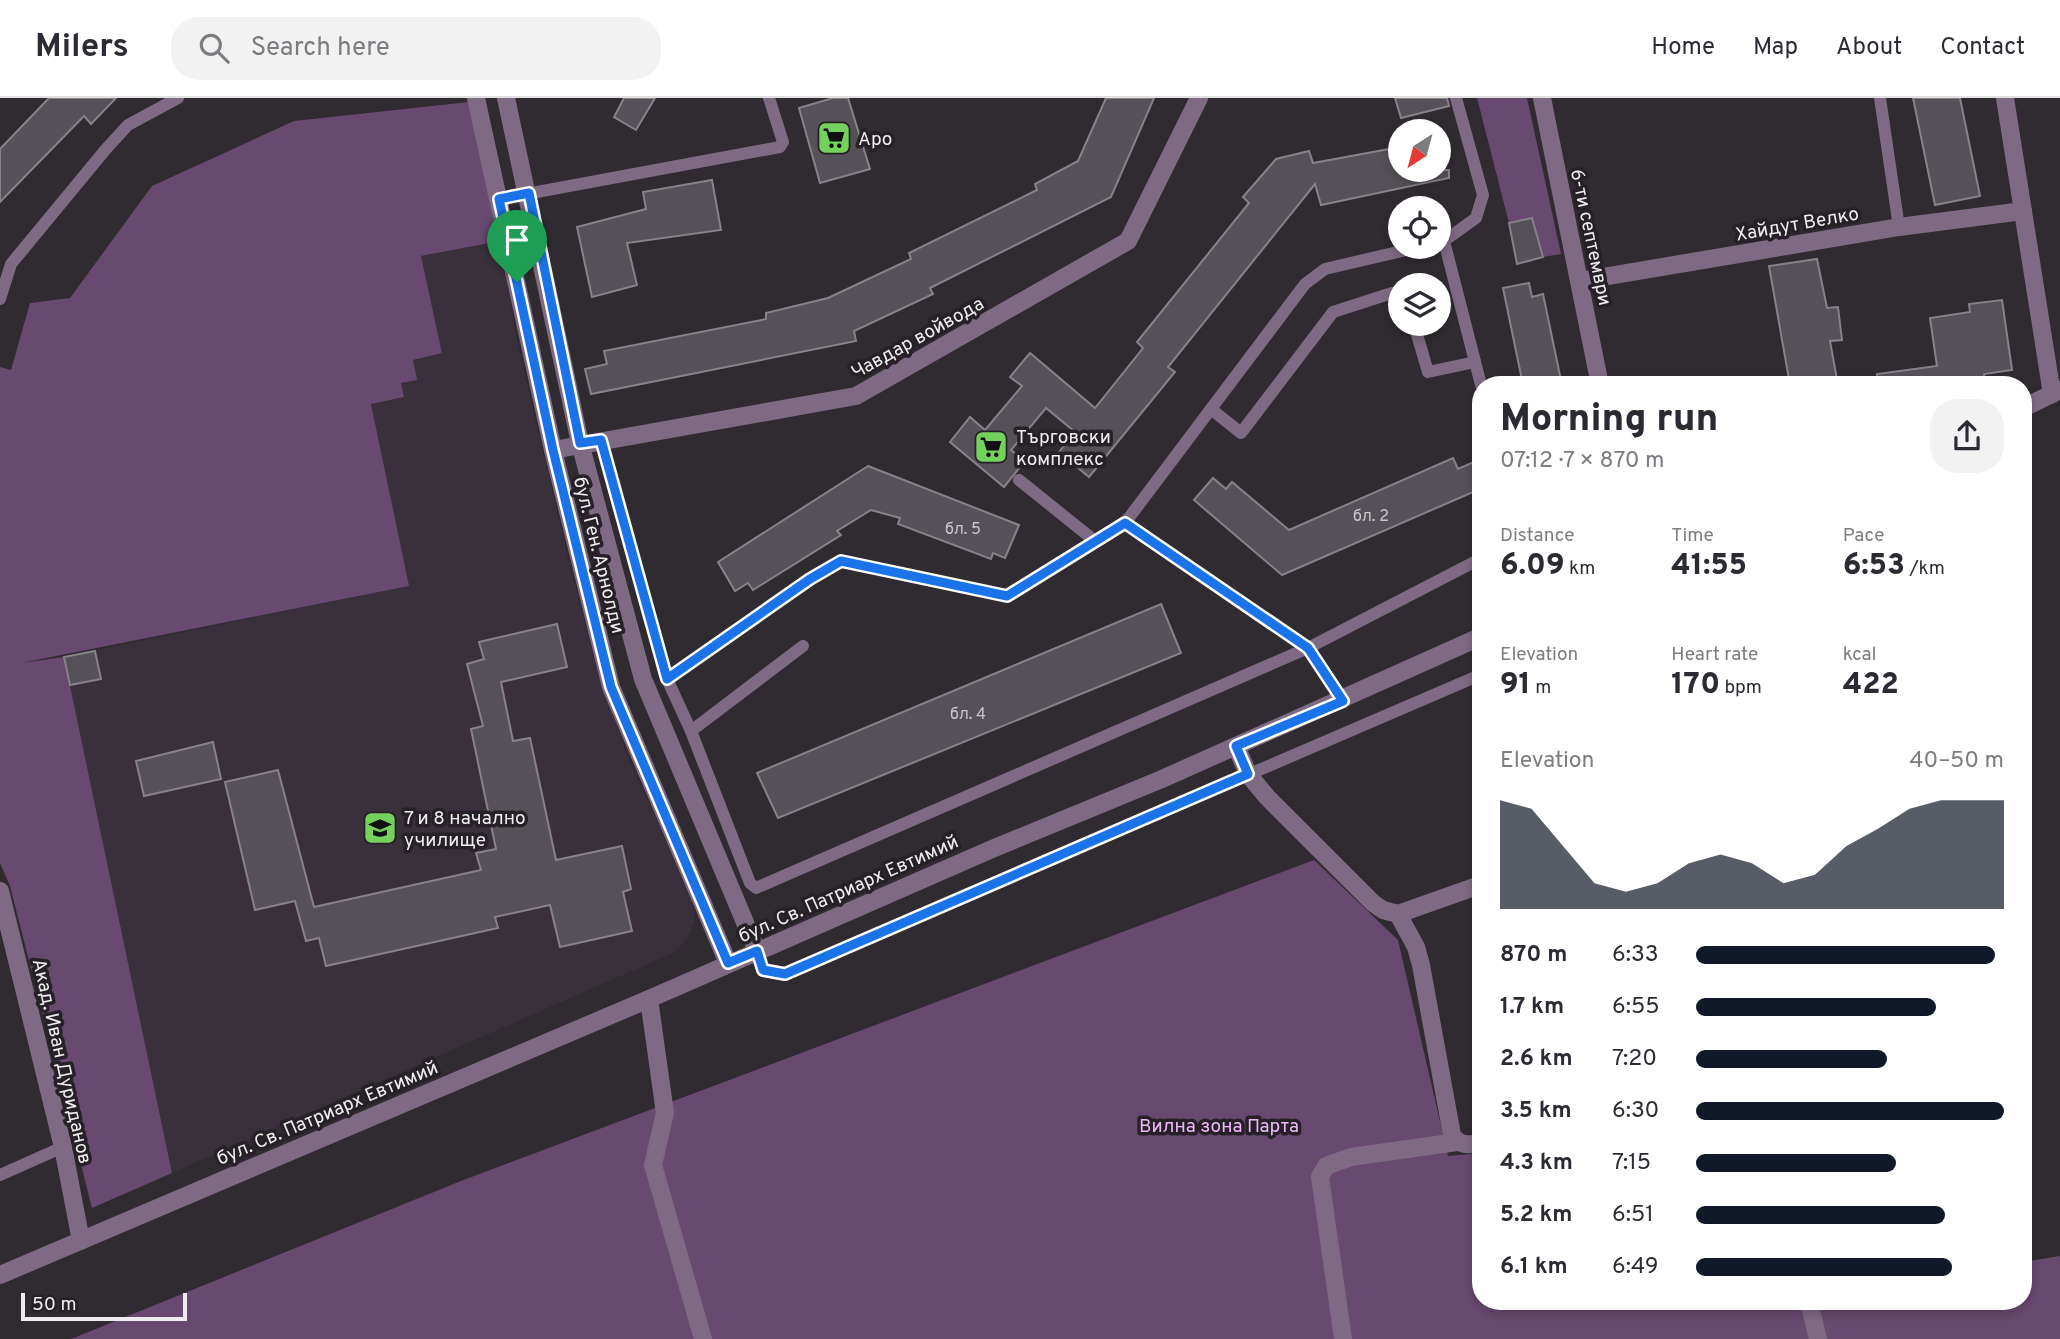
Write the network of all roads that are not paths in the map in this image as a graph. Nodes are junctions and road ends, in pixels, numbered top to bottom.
1 (178, 98) edge
2 (476, 98) edge
3 (506, 98) edge
4 (769, 98) edge
5 (1199, 98) edge
6 (1456, 98) edge
7 (1542, 98) edge
8 (1881, 98) edge
9 (2006, 98) edge
10 (529, 193) junction
11 (499, 199) junction
12 (2023, 211) junction
13 (1899, 227) junction
14 (1451, 235) edge
15 (1388, 255) edge
16 (1446, 259) edge
17 (1579, 281) junction
18 (1388, 294) edge
19 (0, 299) edge
20 (1417, 336) edge
21 (1475, 362) junction
22 (1479, 376) edge
23 (1598, 376) edge
24 (2056, 392) edge
25 (2032, 404) edge
26 (1210, 410) junction
27 (601, 440) junction
28 (580, 443) junction
29 (553, 450) junction
30 (1019, 480) dead end
31 (1125, 523) junction
32 (1095, 541) junction
33 (1472, 563) edge
34 (1472, 641) edge
35 (803, 646) dead end
36 (1308, 648) junction
37 (667, 679) junction
38 (1472, 679) edge
39 (1343, 701) junction
40 (691, 731) junction
41 (1236, 746) junction
42 (1248, 774) junction
43 (752, 886) junction
44 (1472, 888) edge
45 (0, 891) edge
46 (734, 897) junction
47 (1398, 914) junction
48 (757, 951) junction
49 (728, 963) junction
50 (649, 999) junction
51 (1457, 1142) junction
52 (1472, 1143) edge
53 (63, 1147) junction
54 (0, 1175) edge
55 (81, 1241) junction
56 (0, 1275) edge
57 (1811, 1310) edge
58 (703, 1339) edge
59 (1343, 1339) edge
60 (1818, 1339) edge

1 - 19 lane
2 - 11 street, бул. Ген. Арнолди
3 - 10 street, бул. Ген. Арнолди
4 - 10 lane
5 - 27 street, Чавдар войвода
6 - 14 lane
7 - 17 street, 6-ти септември
8 - 13 lane
9 - 12 street
10 - 11 lane
10 - 28 street, бул. Ген. Арнолди
11 - 29 street, бул. Ген. Арнолди
12 - 13 street, Хайдут Велко
12 - 24 street
13 - 17 street, Хайдут Велко
15 - 26 lane
16 - 21 lane
17 - 23 street, 6-ти септември
18 - 26 lane
20 - 21 lane
21 - 22 lane
24 - 25 street
26 - 31 lane
27 - 28 street, Чавдар войвода
27 - 37 lane
28 - 29 street, Чавдар войвода
28 - 46 street, бул. Ген. Арнолди
29 - 49 street, бул. Ген. Арнолди
30 - 32 lane
31 - 32 lane
31 - 36 lane
32 - 37 lane
33 - 36 lane
34 - 39 street, бул. Св. Патриарх Евтимий
35 - 40 lane
36 - 39 lane
36 - 43 lane
37 - 40 lane
38 - 42 lane
39 - 41 street, бул. Св. Патриарх Евтимий
40 - 43 lane
41 - 42 street
41 - 48 street, бул. Св. Патриарх Евтимий
42 - 47 street
42 - 48 lane
43 - 46 lane
44 - 47 street
45 - 53 street, Акад. Иван Дуриданов
46 - 48 street, бул. Ген. Арнолди
47 - 51 street
48 - 49 street, бул. Св. Патриарх Евтимий
49 - 50 street, бул. Св. Патриарх Евтимий
50 - 55 street, бул. Св. Патриарх Евтимий
50 - 58 street
51 - 52 street
51 - 59 street
53 - 54 lane
53 - 55 street, Акад. Иван Дуриданов
55 - 56 street, бул. Св. Патриарх Евтимий
57 - 60 street

